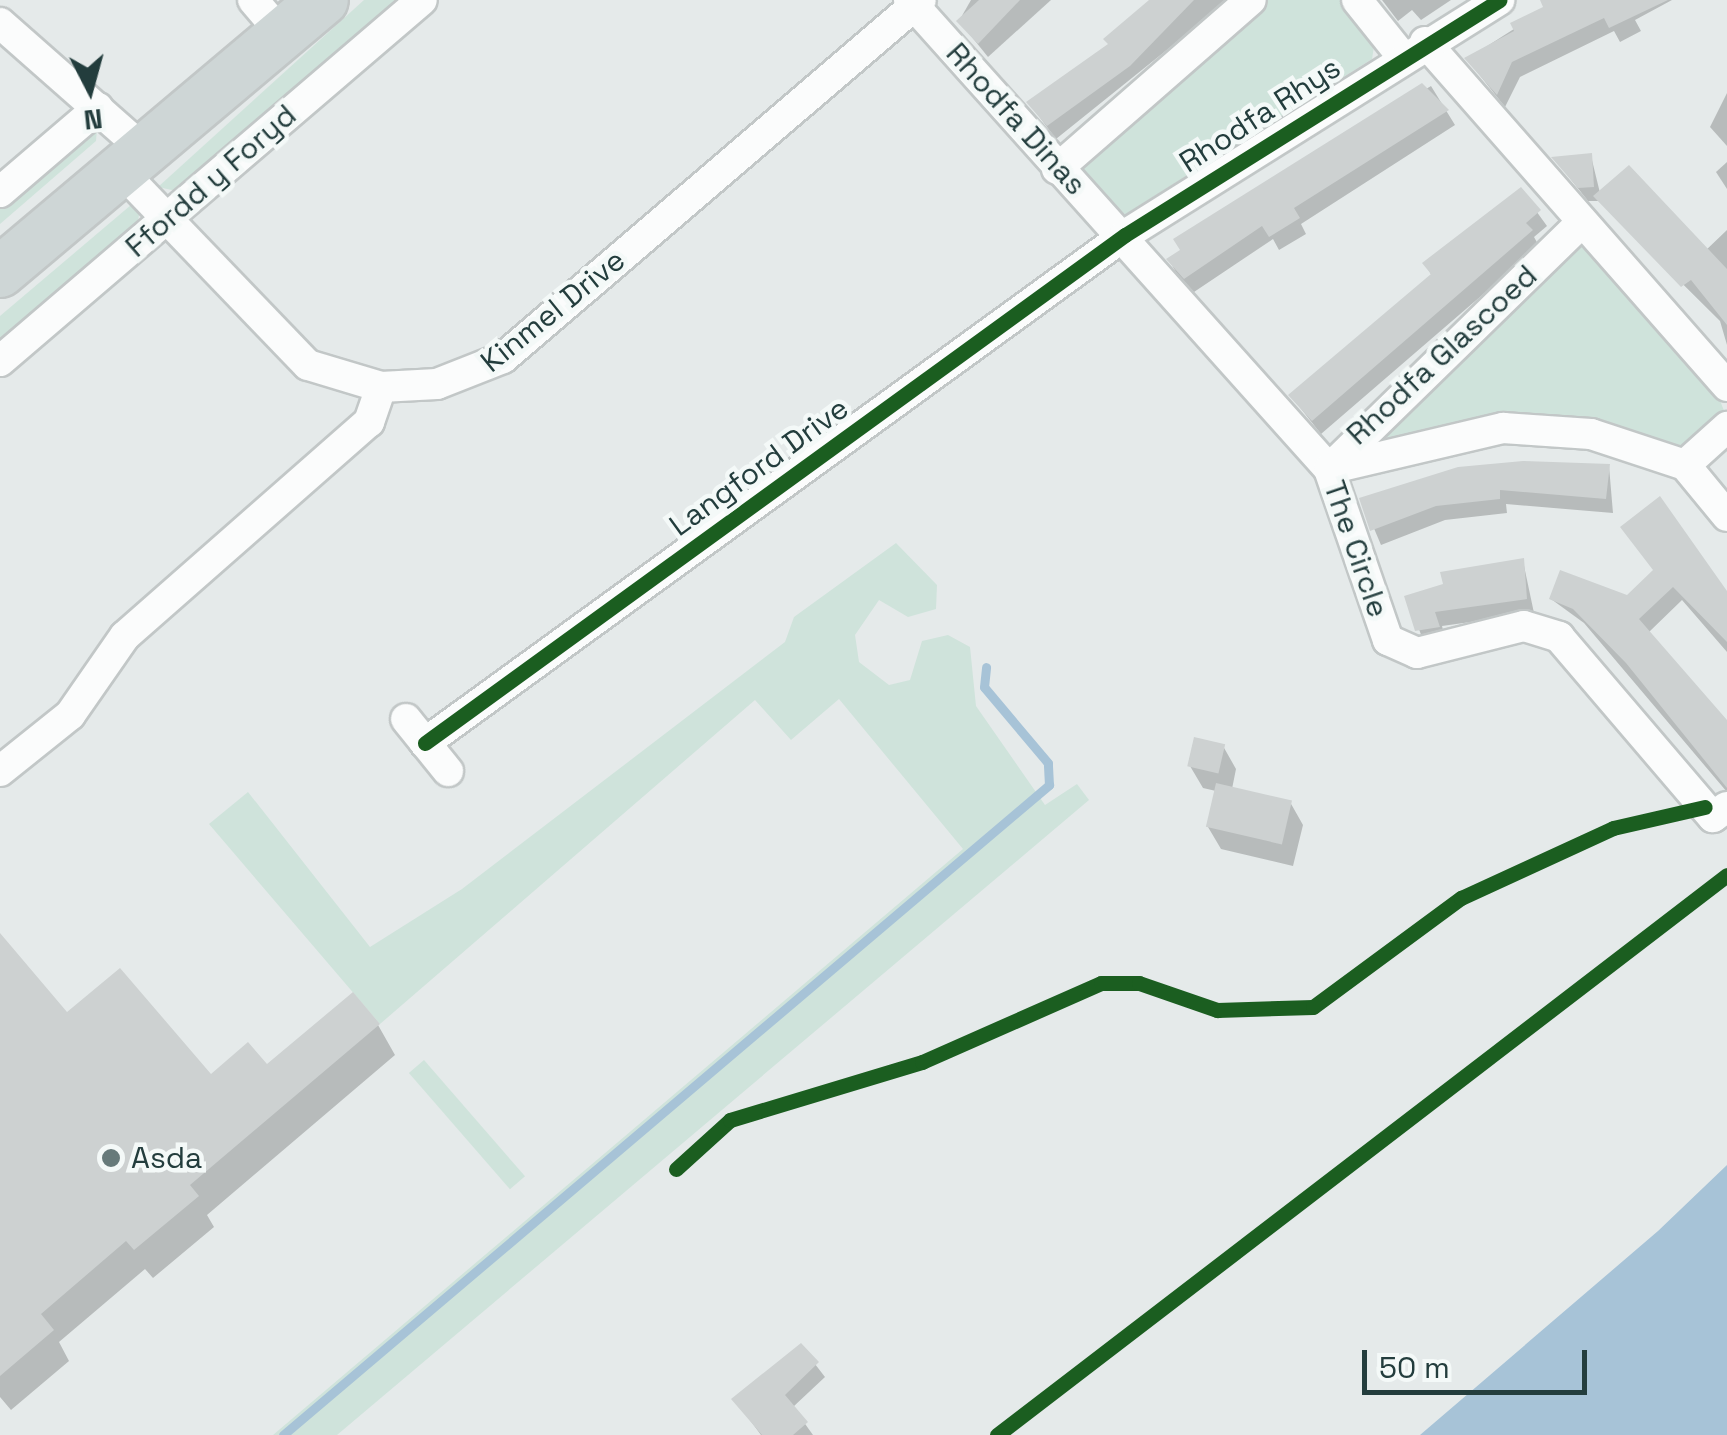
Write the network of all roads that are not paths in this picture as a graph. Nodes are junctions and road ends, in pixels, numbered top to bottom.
1 (322, 0) edge
2 (422, 0) edge
3 (1250, 0) edge
4 (1357, 0) edge
5 (1499, 0) edge
6 (915, 2) edge
7 (267, 17) edge
8 (0, 22) edge
9 (1413, 49) junction
10 (98, 108) junction
11 (133, 161) junction
12 (1057, 168) junction
13 (0, 192) edge
14 (166, 219) junction
15 (1579, 225) junction
16 (1125, 236) junction
17 (0, 272) edge
18 (0, 361) edge
19 (1727, 386) edge
20 (381, 387) junction
21 (1727, 427) edge
22 (1685, 465) junction
23 (1329, 469) junction
24 (1727, 516) edge
25 (0, 771) edge
26 (448, 772) dead end
27 (1720, 812) edge

1 - 7 main road
2 - 14 street, Ffordd y Foryd
3 - 12 street
4 - 9 street
5 - 9 street, Rhodfa Rhys
6 - 12 street, Rhodfa Dinas
6 - 20 street, Kinmel Drive
7 - 11 main road
8 - 10 street, Kinmel Drive
9 - 15 street
9 - 16 street, Rhodfa Rhys
10 - 11 street, Kinmel Drive
10 - 13 street
11 - 14 street, Kinmel Drive
11 - 17 main road
12 - 16 street, Rhodfa Dinas
14 - 18 street, Ffordd y Foryd
14 - 20 street, Kinmel Drive
15 - 19 street
15 - 23 street, Rhodfa Glascoed
16 - 23 street, The Circle
16 - 26 street, Langford Drive
20 - 25 street
21 - 22 street
22 - 23 street, Rhodfa Glascoed
22 - 24 street
23 - 27 street, The Circle

